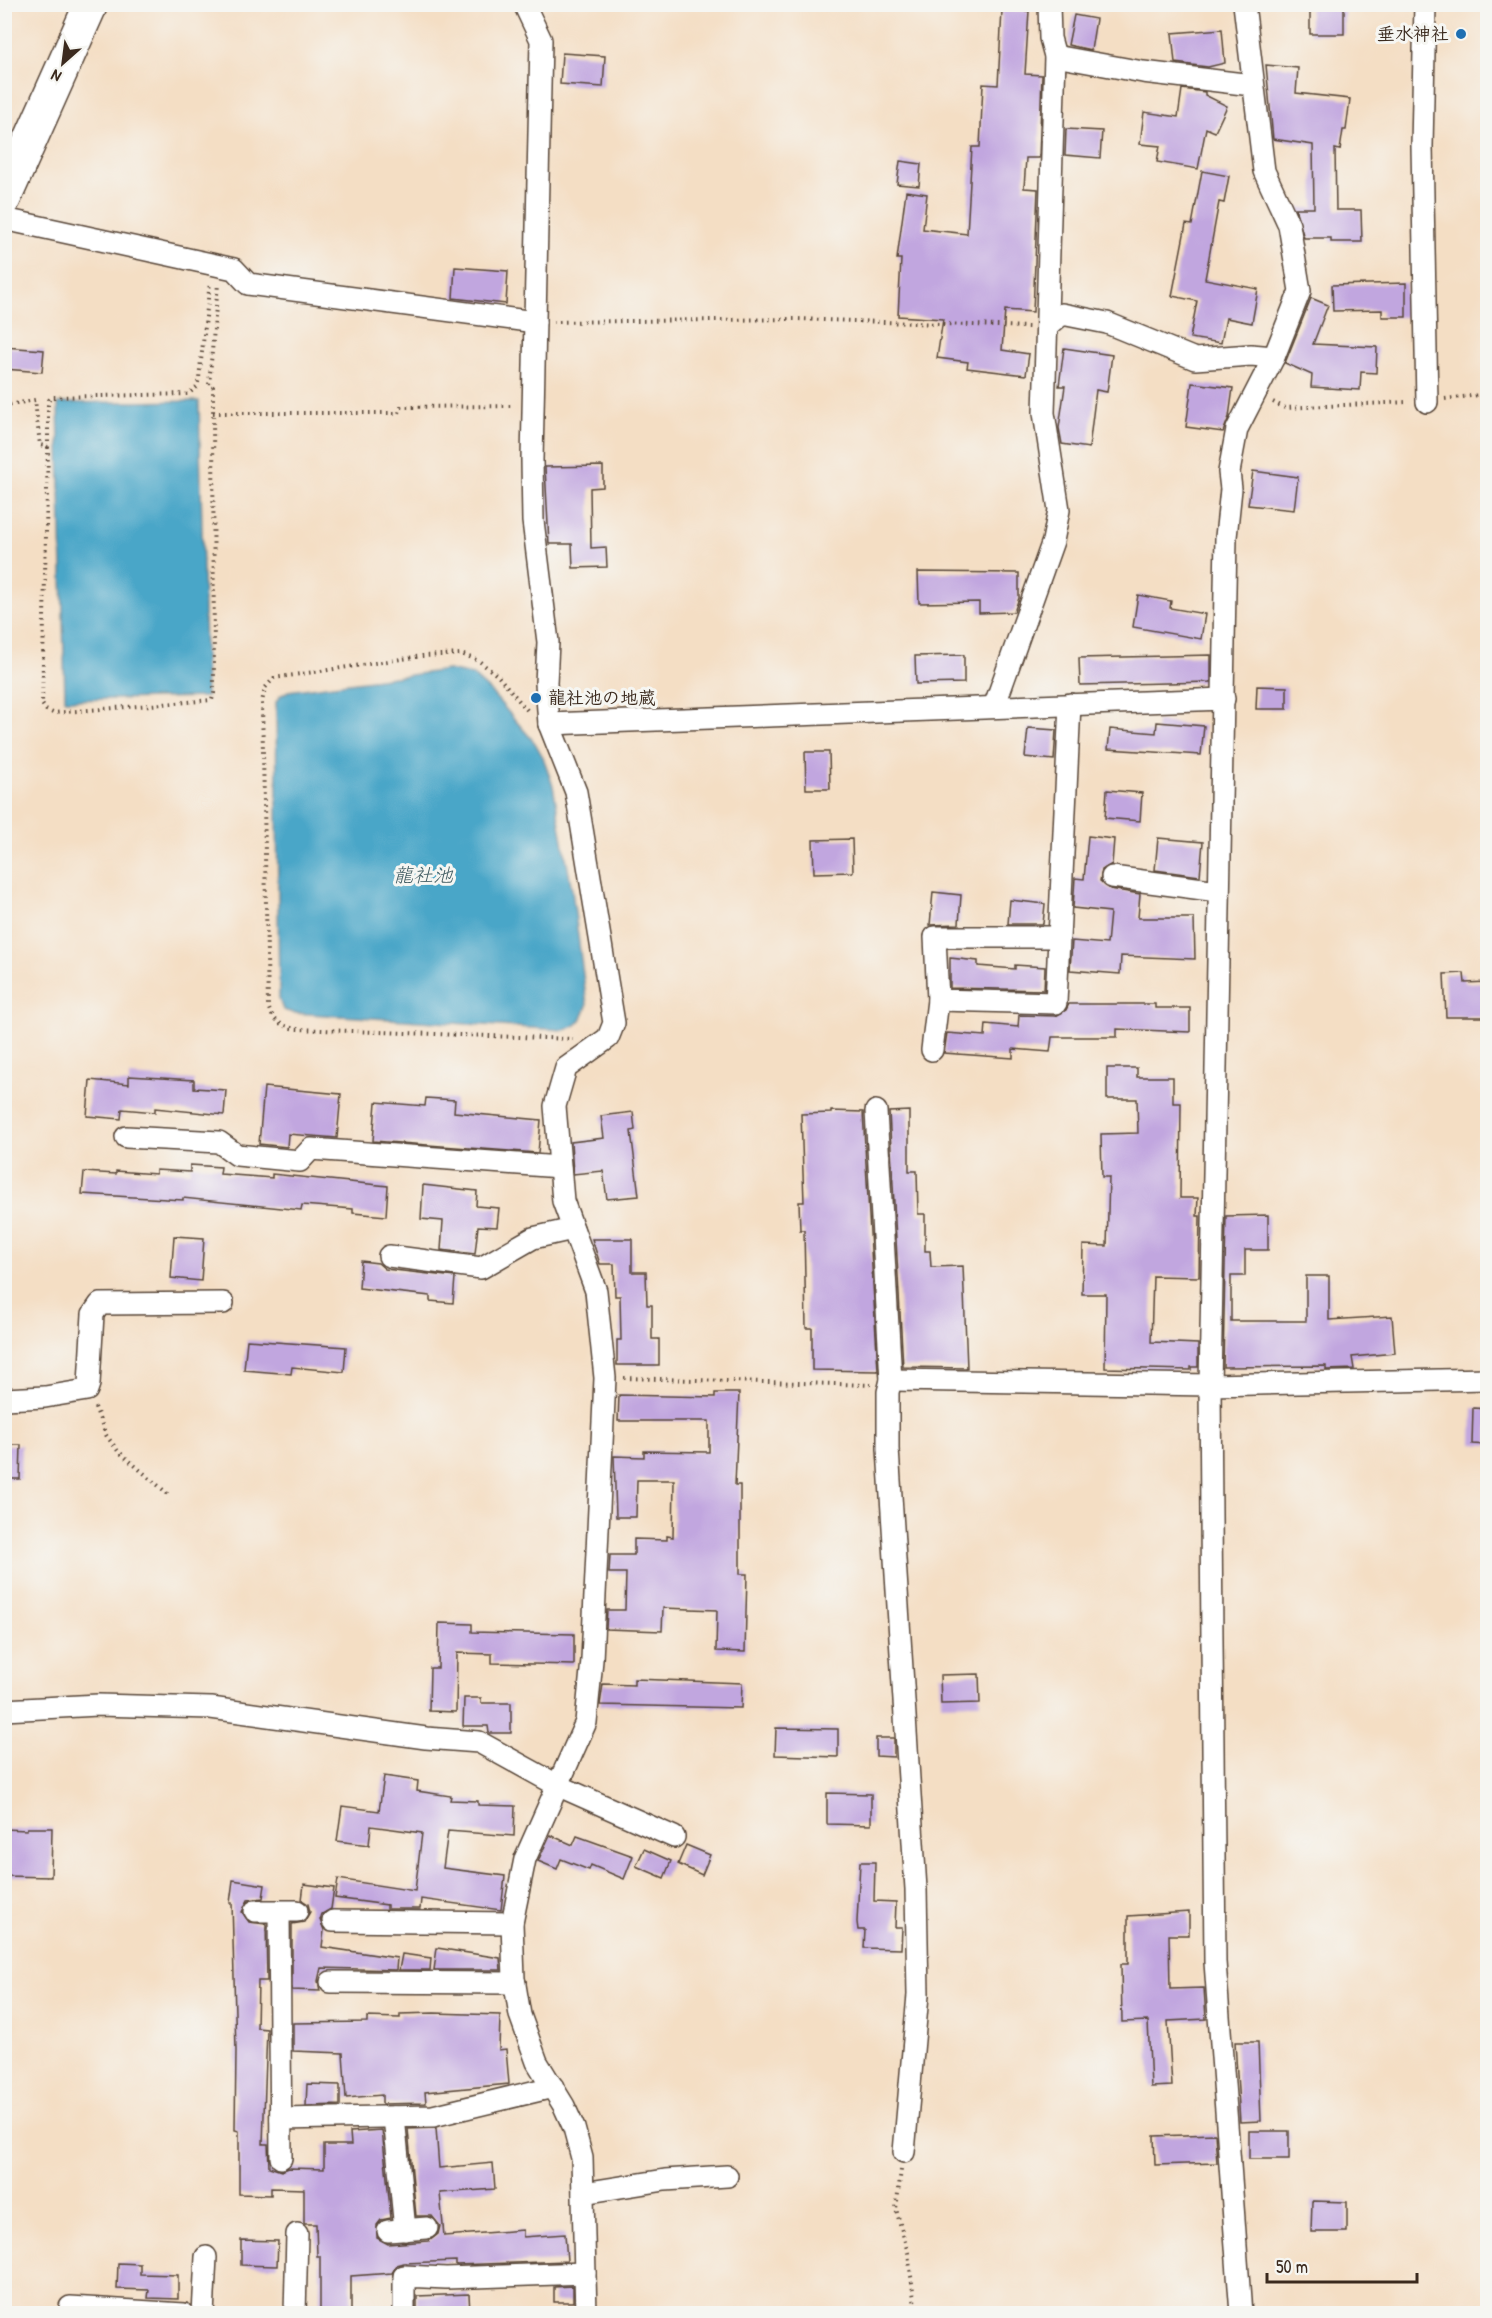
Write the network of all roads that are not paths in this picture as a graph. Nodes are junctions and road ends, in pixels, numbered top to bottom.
1 (91, 4) edge
2 (524, 4) edge
3 (1049, 4) edge
4 (1244, 4) edge
5 (1425, 4) edge
6 (1056, 57) junction
7 (1252, 85) junction
8 (4, 199) edge
9 (4, 219) edge
10 (535, 322) junction
11 (1047, 327) junction
12 (1274, 357) junction
13 (1427, 402) road end
14 (1224, 699) junction
15 (1070, 704) junction
16 (994, 707) junction
17 (549, 724) junction
18 (1112, 877) dead end
19 (1218, 891) junction
20 (1059, 937) junction
21 (938, 1000) junction
22 (932, 1050) dead end
23 (876, 1111) dead end
24 (126, 1137) dead end
25 (560, 1167) junction
26 (573, 1229) junction
27 (388, 1256) dead end
28 (223, 1303) dead end
29 (1488, 1379) edge
30 (891, 1380) junction
31 (1210, 1385) junction
32 (4, 1399) edge
33 (4, 1710) edge
34 (557, 1785) junction
35 (674, 1838) dead end
36 (255, 1911) dead end
37 (333, 1921) dead end
38 (512, 1923) junction
39 (331, 1982) dead end
40 (515, 1983) junction
41 (553, 2087) junction
42 (394, 2117) junction
43 (281, 2120) junction
44 (904, 2152) road end
45 (281, 2158) dead end
46 (727, 2176) dead end
47 (583, 2193) junction
48 (427, 2228) dead end
49 (297, 2234) dead end
50 (206, 2257) dead end
51 (585, 2273) junction
52 (70, 2307) dead end
53 (184, 2313) edge
54 (203, 2313) edge
55 (296, 2313) edge
56 (404, 2313) edge
57 (586, 2313) edge
58 (1241, 2313) edge

1 - 8 main road
2 - 10 street
3 - 6 street
4 - 7 street
5 - 13 street
6 - 7 street
6 - 11 street
7 - 12 street
9 - 10 street
10 - 17 street
11 - 12 street
11 - 16 street
12 - 14 street
14 - 15 street
14 - 19 street
15 - 16 street
15 - 20 street
16 - 17 street
17 - 25 street
18 - 19 street
19 - 31 street
20 - 21 street
20 - 21 street
21 - 22 street
23 - 30 street
24 - 25 street
25 - 26 street
26 - 27 street
26 - 34 street
28 - 32 street
29 - 31 street
30 - 31 street
30 - 44 street
31 - 58 street
33 - 34 street
34 - 35 street
34 - 38 street
36 - 43 street
37 - 38 street
38 - 40 street
39 - 40 street
40 - 41 street
41 - 42 street
41 - 47 street
42 - 43 street
42 - 48 street
43 - 45 street
46 - 47 street
47 - 51 street
49 - 55 street
50 - 54 street
51 - 56 street
51 - 57 street
52 - 53 street

